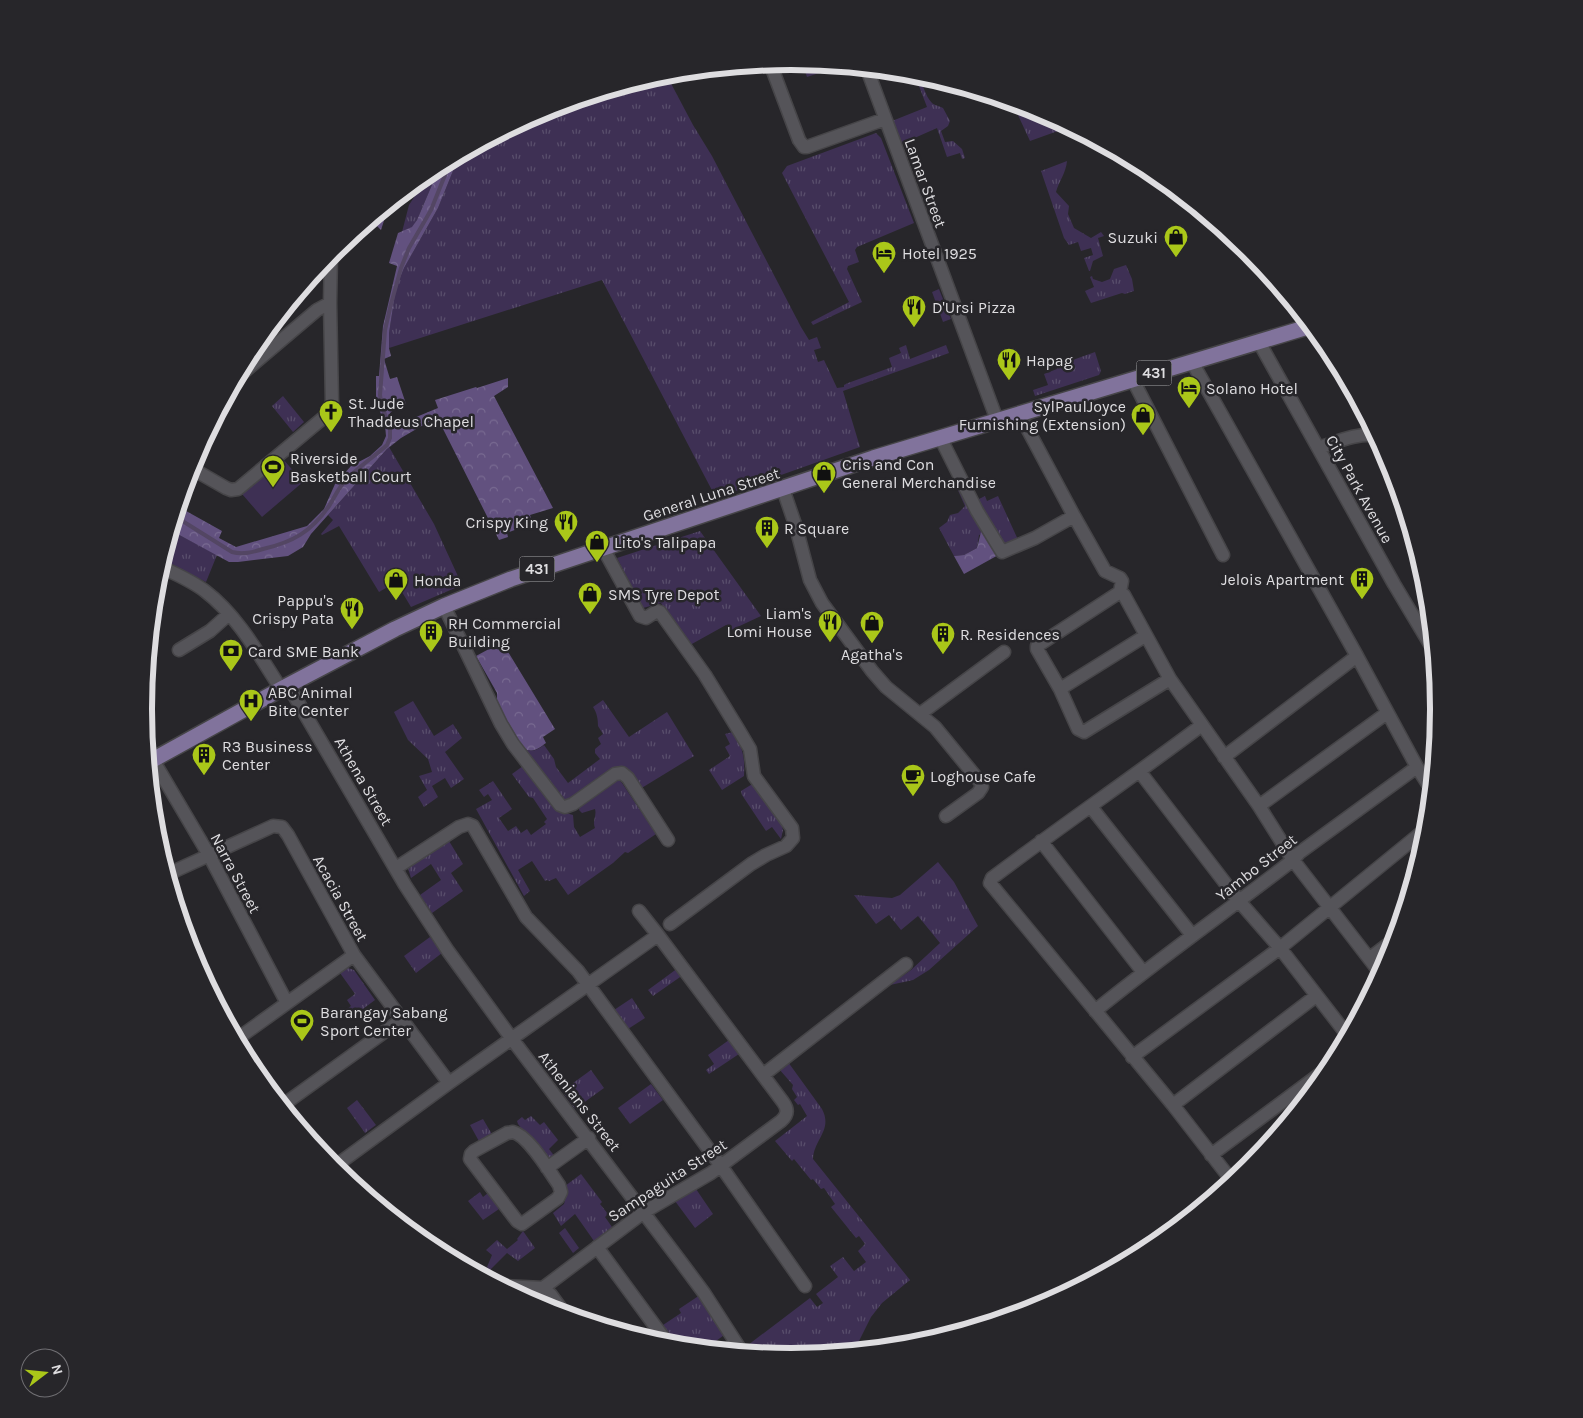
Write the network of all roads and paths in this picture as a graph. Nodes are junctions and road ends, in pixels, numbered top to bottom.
1 (773, 70) edge
2 (869, 74) edge
3 (885, 119) junction
4 (331, 267) edge
5 (330, 304) junction
6 (1304, 328) edge
7 (1259, 342) junction
8 (1192, 362) junction
9 (254, 363) edge
10 (1133, 380) junction
11 (997, 420) junction
12 (1031, 427) dead end
13 (1369, 435) edge
14 (940, 438) junction
15 (1318, 448) junction
16 (198, 472) edge
17 (783, 489) junction
18 (1074, 516) junction
19 (603, 548) junction
20 (1223, 555) dead end
21 (168, 571) edge
22 (1120, 592) junction
23 (444, 606) junction
24 (229, 614) junction
25 (1145, 636) junction
26 (1426, 638) edge
27 (179, 650) dead end
28 (1004, 652) dead end
29 (1358, 656) junction
30 (1170, 679) junction
31 (285, 687) junction
32 (1060, 689) junction
33 (1387, 713) junction
34 (920, 714) junction
35 (1202, 725) junction
36 (1224, 757) junction
37 (155, 759) edge
38 (1417, 767) junction
39 (156, 769) edge
40 (1140, 772) junction
41 (1426, 781) edge
42 (1259, 806) junction
43 (1090, 807) junction
44 (946, 816) dead end
45 (1417, 837) edge
46 (668, 840) dead end
47 (1041, 841) junction
48 (209, 855) junction
49 (1293, 860) junction
50 (396, 868) junction
51 (173, 871) edge
52 (1240, 901) junction
53 (1329, 909) junction
54 (639, 911) dead end
55 (670, 924) dead end
56 (1192, 935) junction
57 (658, 936) junction
58 (1385, 947) edge
59 (1280, 948) junction
60 (354, 955) junction
61 (1370, 958) junction
62 (906, 964) dead end
63 (1376, 967) edge
64 (1143, 972) junction
65 (588, 986) junction
66 (1316, 996) junction
67 (287, 1004) junction
68 (1095, 1011) junction
69 (401, 1020) junction
70 (1344, 1031) edge
71 (242, 1035) edge
72 (512, 1039) junction
73 (1132, 1057) junction
74 (763, 1075) junction
75 (1310, 1081) edge
76 (449, 1083) junction
77 (287, 1101) edge
78 (1173, 1105) junction
79 (589, 1138) junction
80 (1212, 1155) junction
81 (341, 1162) edge
82 (721, 1166) junction
83 (547, 1168) junction
84 (1228, 1175) edge
85 (644, 1212) junction
86 (596, 1247) junction
87 (805, 1286) dead end
88 (520, 1287) edge
89 (543, 1288) junction
90 (557, 1303) edge
91 (661, 1335) edge
92 (738, 1346) edge

1 - 3 street
2 - 3 street, Lamar Street
3 - 11 street, Lamar Street
4 - 5 street
5 - 9 street
5 - 16 street
6 - 7 main road, General Luna Street / 431
7 - 8 main road, General Luna Street / 431
7 - 15 street, City Park Avenue
8 - 10 main road, General Luna Street / 431
8 - 29 street
10 - 11 main road, General Luna Street / 431
10 - 20 street
11 - 14 main road, General Luna Street / 431
12 - 18 street
13 - 15 street
14 - 17 main road, General Luna Street / 431
14 - 18 street
15 - 26 street, City Park Avenue
17 - 19 main road, General Luna Street / 431
17 - 34 street
18 - 22 street
19 - 23 main road, General Luna Street / 431
19 - 55 street
21 - 24 street, Athena Street
22 - 25 street
22 - 32 street
23 - 31 main road, General Luna Street / 431
23 - 46 street
24 - 27 street
24 - 31 street, Athena Street
25 - 30 street
25 - 32 street
28 - 34 street
29 - 33 street
29 - 36 street
30 - 32 street
30 - 35 street
31 - 37 main road, General Luna Street / 431
31 - 50 street, Athena Street
33 - 38 street
33 - 42 street
34 - 44 street
35 - 36 street
35 - 40 street
36 - 42 street
38 - 41 street
38 - 49 street, Yambo Street
39 - 48 street, Narra Street
40 - 43 street
40 - 52 street
42 - 49 street
43 - 47 street
43 - 56 street
45 - 53 street
47 - 64 street
47 - 68 street
48 - 51 street, Acacia Street
48 - 60 street, Acacia Street
48 - 67 street, Narra Street
49 - 52 street, Yambo Street
49 - 53 street
50 - 65 street
50 - 72 street, Athenians Street
52 - 56 street, Yambo Street
52 - 59 street
53 - 59 street
53 - 61 street
54 - 57 street
56 - 64 street, Yambo Street
57 - 65 street
57 - 74 street
58 - 61 street
59 - 66 street
59 - 73 street
60 - 67 street
60 - 69 street, Acacia Street
61 - 63 street
62 - 74 street
64 - 68 street, Yambo Street
65 - 72 street
65 - 82 street
66 - 70 street
66 - 78 street
67 - 71 street
68 - 73 street
69 - 76 street, Acacia Street
69 - 77 street
72 - 76 street
72 - 79 street, Athenians Street
73 - 78 street
74 - 82 street, Sampaguita Street
75 - 80 street
76 - 81 street
78 - 80 street
79 - 83 street
79 - 85 street, Athenians Street
80 - 84 street
82 - 85 street, Sampaguita Street
82 - 87 street
83 - 83 street
85 - 86 street, Sampaguita Street
85 - 92 street, Athenians Street
86 - 89 street, Sampaguita Street
86 - 91 street
88 - 89 street
89 - 90 street

